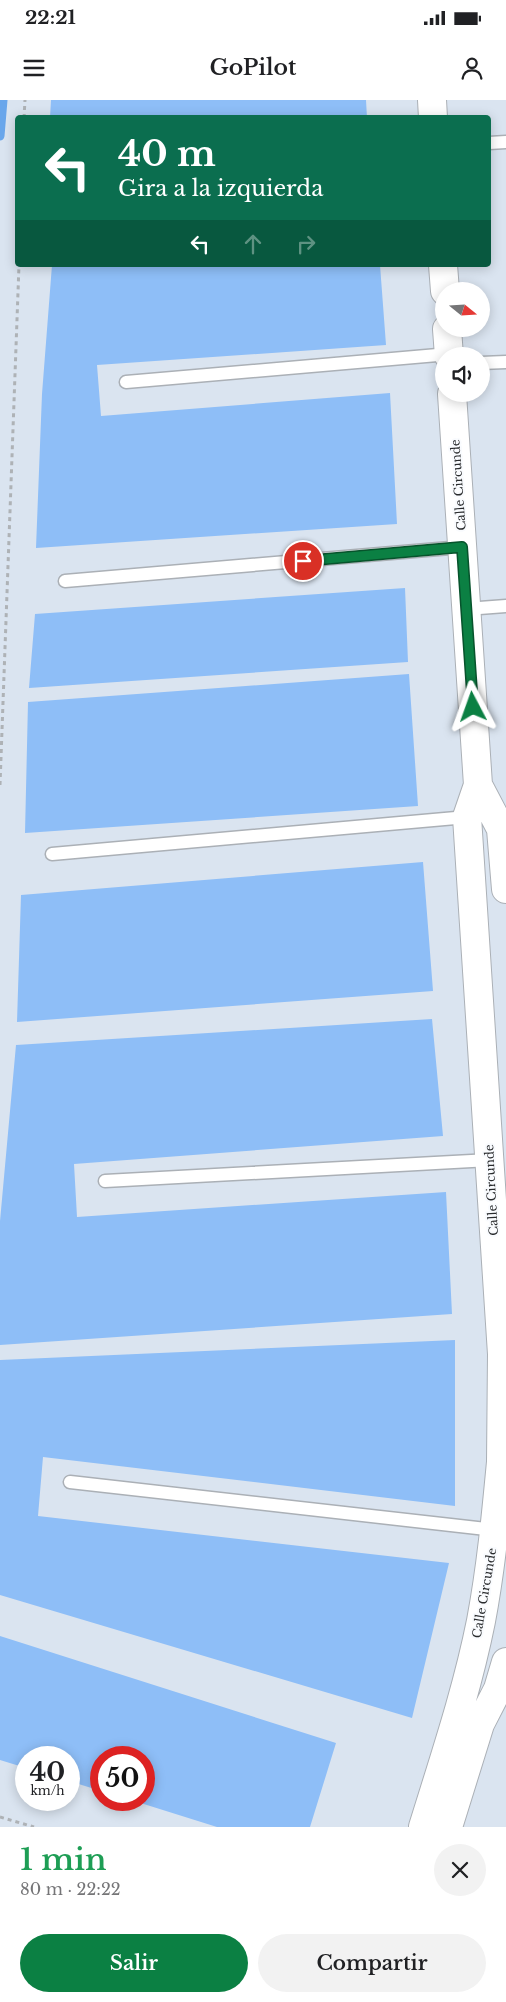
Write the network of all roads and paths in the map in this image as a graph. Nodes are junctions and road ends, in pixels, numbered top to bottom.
1 (25, 100) edge
2 (432, 100) edge
3 (24, 115) edge
4 (433, 115) edge
5 (506, 142) edge
6 (491, 143) edge
7 (19, 267) edge
8 (443, 267) edge
9 (444, 282) edge
10 (448, 346) edge
11 (506, 362) edge
12 (490, 363) edge
13 (126, 382) dead end
14 (453, 402) edge
15 (462, 547) junction
16 (65, 581) dead end
17 (506, 606) edge
18 (466, 609) junction
19 (0, 785) edge
20 (478, 785) junction
21 (467, 817) junction
22 (52, 854) dead end
23 (506, 890) edge
24 (498, 1151) edge
25 (105, 1181) dead end
26 (503, 1457) edge
27 (70, 1482) dead end
28 (495, 1530) junction
29 (506, 1662) edge
30 (0, 1817) edge
31 (34, 1827) edge
32 (423, 1827) edge
33 (448, 1827) edge

1 - 3 path
2 - 4 main road
5 - 6 lane
7 - 19 path
8 - 9 main road
10 - 13 lane
11 - 12 lane
14 - 15 main road, Calle Circunde
15 - 16 lane
15 - 18 main road, Calle Circunde
17 - 18 lane
18 - 20 main road, Calle Circunde
20 - 21 main road, Calle Circunde
20 - 23 main road, Calle Circunde
21 - 22 lane
21 - 24 main road, Calle Circunde
24 - 25 lane
24 - 26 main road, Calle Circunde
26 - 28 main road, Calle Circunde
27 - 28 lane
28 - 32 main road, Calle Circunde
29 - 33 main road
30 - 31 path

